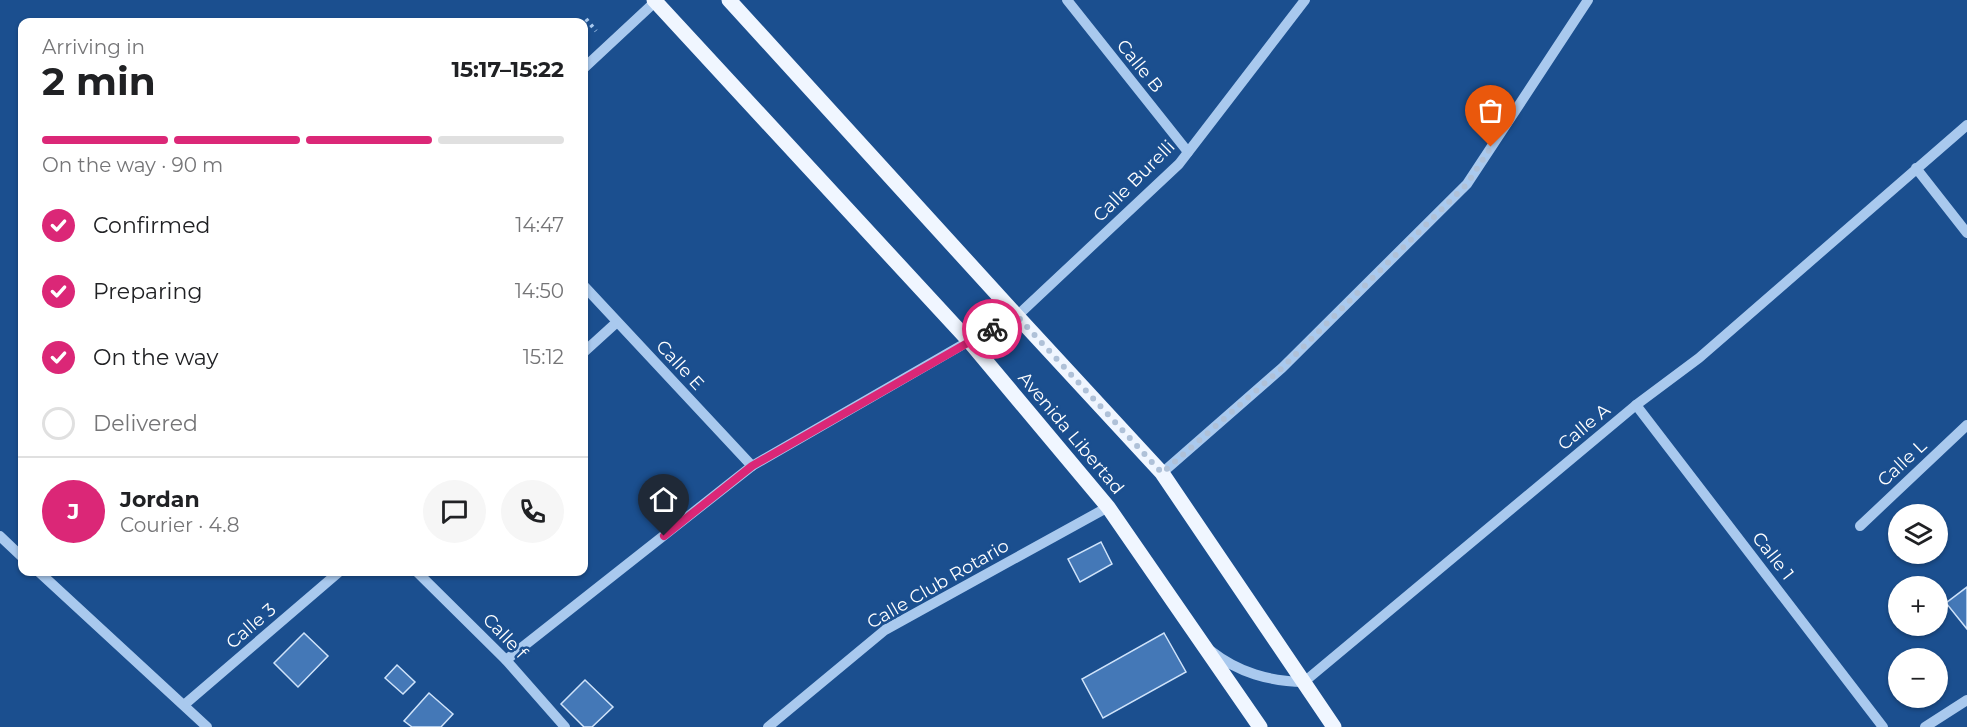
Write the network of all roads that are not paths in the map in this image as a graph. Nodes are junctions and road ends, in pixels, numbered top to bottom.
1 (729, 0) edge
2 (1067, 0) edge
3 (1305, 0) edge
4 (1588, 0) edge
5 (656, 1) edge
6 (588, 64) edge
7 (1967, 125) edge
8 (1188, 152) junction
9 (1916, 168) junction
10 (1967, 233) edge
11 (588, 290) edge
12 (1017, 316) junction
13 (617, 322) junction
14 (969, 341) junction
15 (588, 348) edge
16 (1636, 405) junction
17 (1967, 425) edge
18 (752, 466) junction
19 (1162, 473) junction
20 (1108, 507) junction
21 (1860, 526) dead end
22 (0, 536) edge
23 (18, 553) edge
24 (43, 576) edge
25 (334, 576) edge
26 (421, 576) edge
27 (1203, 645) junction
28 (506, 660) junction
29 (1304, 682) junction
30 (1967, 700) edge
31 (184, 705) junction
32 (207, 727) edge
33 (565, 727) edge
34 (768, 727) edge
35 (1260, 727) edge
36 (1334, 727) edge
37 (1884, 727) edge
38 (1925, 727) edge

1 - 12 main road, Avenida Libertad
2 - 8 street, Calle B
3 - 8 street, Calle Burelli
4 - 19 street
5 - 6 street
5 - 14 main road, Avenida Libertad
7 - 9 street, Calle A
8 - 12 street, Calle Burelli
9 - 10 street
9 - 16 street, Calle A
11 - 13 street, Calle E
12 - 14 street, Calle Burelli
12 - 19 main road, Avenida Libertad
13 - 15 street
13 - 18 street, Calle E
14 - 18 street, Calle Burelli
14 - 20 main road, Avenida Libertad
16 - 29 street, Calle A
16 - 37 street, Calle 1
17 - 21 street, Calle L
18 - 28 street, Calle Burelli
19 - 29 main road, Avenida Libertad
20 - 27 main road, Avenida Libertad
20 - 34 street, Calle Club Rotario
22 - 23 street
24 - 31 street
25 - 31 street, Calle 3
26 - 28 street, Calle f
27 - 29 street
27 - 35 main road, Avenida Libertad
28 - 33 street, Calle f
29 - 36 main road, Avenida Libertad
30 - 38 street
31 - 32 street

